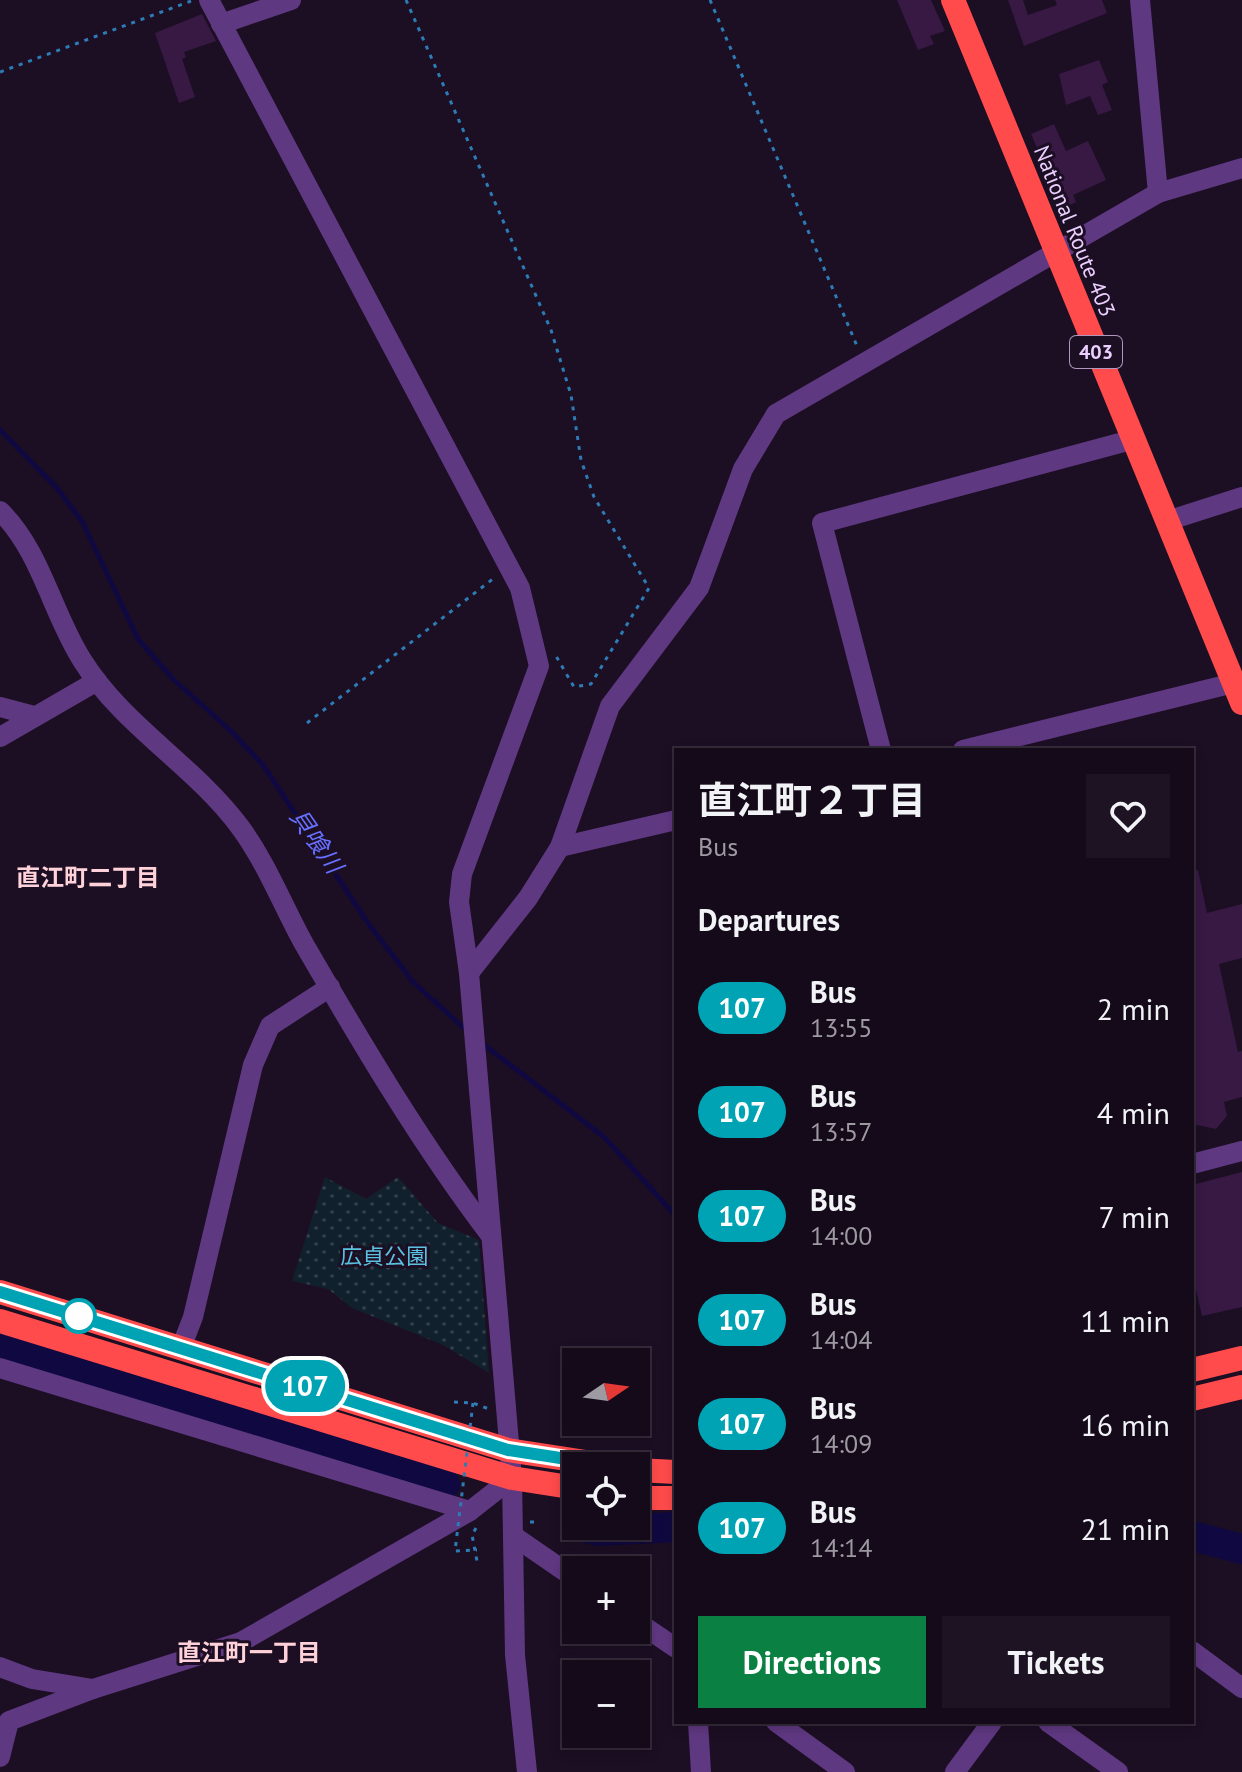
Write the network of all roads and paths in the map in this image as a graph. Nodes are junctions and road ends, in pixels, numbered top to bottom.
1 (194, 0) edge
2 (209, 0) edge
3 (291, 0) edge
4 (406, 0) edge
5 (710, 0) edge
6 (953, 0) edge
7 (1140, 0) edge
8 (221, 24) junction
9 (0, 72) edge
10 (1242, 168) edge
11 (1158, 193) junction
12 (1056, 252) junction
13 (864, 362) junction
14 (1131, 440) junction
15 (1242, 497) edge
16 (0, 511) edge
17 (1167, 521) junction
18 (509, 566) junction
19 (536, 647) junction
20 (97, 681) junction
21 (1240, 689) edge
22 (0, 707) edge
23 (34, 716) junction
24 (307, 723) dead end
25 (0, 737) edge
26 (880, 748) edge
27 (972, 748) edge
28 (674, 820) edge
29 (560, 847) junction
30 (469, 976) junction
31 (330, 987) junction
32 (1242, 1151) edge
33 (1194, 1163) edge
34 (491, 1236) junction
35 (0, 1292) edge
36 (0, 1321) edge
37 (181, 1348) junction
38 (1242, 1358) edge
39 (0, 1368) edge
40 (1194, 1370) edge
41 (1242, 1387) edge
42 (1194, 1399) edge
43 (454, 1402) dead end
44 (473, 1403) junction
45 (484, 1406) dead end
46 (508, 1450) junction
47 (562, 1458) edge
48 (650, 1471) edge
49 (674, 1472) edge
50 (512, 1478) junction
51 (562, 1486) edge
52 (650, 1498) edge
53 (674, 1498) edge
54 (470, 1511) junction
55 (472, 1535) dead end
56 (515, 1537) junction
57 (477, 1550) junction
58 (477, 1561) dead end
59 (562, 1569) edge
60 (650, 1630) edge
61 (674, 1647) edge
62 (1194, 1652) edge
63 (0, 1667) edge
64 (1242, 1688) edge
65 (93, 1689) junction
66 (698, 1724) edge
67 (779, 1724) edge
68 (991, 1724) edge
69 (1051, 1724) edge
70 (0, 1757) edge
71 (527, 1772) edge
72 (701, 1772) edge
73 (845, 1772) edge
74 (955, 1772) edge
75 (1118, 1772) edge

1 - 9 path
2 - 8 street
3 - 8 street
4 - 19 path
5 - 13 path
6 - 12 highway, National Route 403 / 403
7 - 11 street
8 - 18 street
10 - 11 street
11 - 12 street
12 - 13 street
12 - 14 highway, National Route 403 / 403
13 - 29 street
14 - 17 highway, National Route 403 / 403
14 - 26 street
15 - 17 street
16 - 20 street
17 - 21 highway, National Route 403 / 403
18 - 19 street
18 - 24 path
19 - 30 street
20 - 23 street
20 - 31 street
21 - 27 street
22 - 23 street
23 - 25 street
28 - 29 street
29 - 30 street
30 - 34 street
31 - 34 street
31 - 37 street
32 - 33 street
34 - 46 street
35 - 37 highway
36 - 50 highway
37 - 46 highway
38 - 40 highway
39 - 54 street
41 - 42 highway
43 - 44 path
44 - 45 path, bridge
44 - 57 path, bridge
46 - 47 highway
46 - 50 street
48 - 49 highway
50 - 51 highway
50 - 54 street
50 - 56 street
52 - 53 highway
54 - 65 street
55 - 57 path
56 - 59 street
56 - 71 street
57 - 58 path, bridge
60 - 61 street
62 - 64 street
63 - 65 street
65 - 70 street
66 - 72 street
67 - 73 street
68 - 74 street
69 - 75 street

